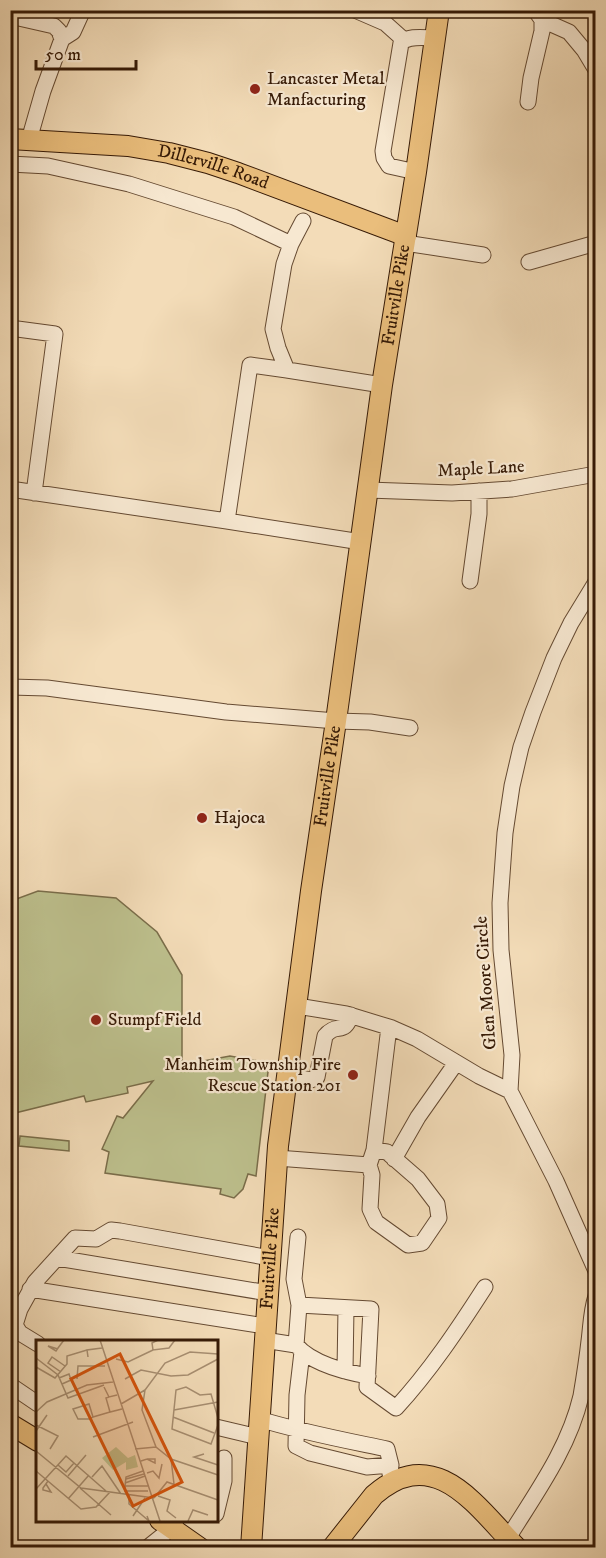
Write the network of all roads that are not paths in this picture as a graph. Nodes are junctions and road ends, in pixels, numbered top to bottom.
1 (83, 10) edge
2 (355, 10) edge
3 (440, 10) edge
4 (539, 15) edge
5 (10, 16) edge
6 (435, 38) junction
7 (62, 39) junction
8 (404, 40) junction
9 (596, 70) edge
10 (528, 102) dead end
11 (20, 139) edge
12 (10, 165) edge
13 (416, 172) junction
14 (303, 221) dead end
15 (405, 240) junction
16 (596, 243) edge
17 (291, 244) junction
18 (483, 255) dead end
19 (529, 262) dead end
20 (10, 328) edge
21 (287, 370) junction
22 (382, 386) junction
23 (596, 474) edge
24 (10, 489) edge
25 (368, 490) junction
26 (479, 491) junction
27 (34, 493) junction
28 (227, 521) junction
29 (361, 542) junction
30 (470, 581) dead end
31 (596, 582) edge
32 (10, 687) edge
33 (336, 721) junction
34 (410, 728) dead end
35 (297, 1006) junction
36 (351, 1015) junction
37 (389, 1027) junction
38 (456, 1063) junction
39 (288, 1076) junction
40 (510, 1092) junction
41 (372, 1157) junction
42 (277, 1158) junction
43 (394, 1159) junction
44 (298, 1237) dead end
45 (57, 1258) junction
46 (596, 1270) edge
47 (269, 1276) junction
48 (294, 1279) junction
49 (485, 1287) dead end
50 (30, 1289) junction
51 (596, 1296) edge
52 (299, 1305) junction
53 (346, 1308) junction
54 (14, 1333) edge
55 (265, 1333) junction
56 (36, 1343) edge
57 (299, 1349) junction
58 (345, 1371) junction
59 (368, 1376) junction
60 (10, 1384) edge
61 (36, 1403) edge
62 (218, 1427) edge
63 (259, 1428) junction
64 (13, 1430) edge
65 (296, 1430) junction
66 (36, 1440) edge
67 (224, 1458) dead end
68 (390, 1475) junction
69 (218, 1506) edge
70 (170, 1523) edge
71 (512, 1543) edge
72 (147, 1548) edge
73 (200, 1548) edge
74 (251, 1548) edge
75 (332, 1548) edge

1 - 7 street
2 - 8 street
3 - 6 main road, Fruitville Pike
4 - 9 street
4 - 10 street
5 - 7 street
6 - 8 street
6 - 13 main road, Fruitville Pike
7 - 11 street
8 - 13 street
11 - 15 main road, Dillerville Road
12 - 17 street
13 - 15 main road, Fruitville Pike
14 - 17 street
15 - 18 street
15 - 22 main road, Fruitville Pike
16 - 19 street
17 - 21 street
20 - 27 street
21 - 22 street
21 - 28 street
22 - 25 main road, Fruitville Pike
23 - 26 street, Maple Lane
24 - 27 street
25 - 26 street, Maple Lane
25 - 29 main road, Fruitville Pike
26 - 30 street
27 - 28 street
28 - 29 street
29 - 33 main road, Fruitville Pike
31 - 40 street, Glen Moore Circle
32 - 33 street
33 - 34 street
33 - 35 main road, Fruitville Pike
35 - 36 street
35 - 39 main road, Fruitville Pike
36 - 37 street
36 - 39 street
37 - 38 street
37 - 41 street
38 - 40 street
38 - 43 street
39 - 42 main road, Fruitville Pike
40 - 46 street
41 - 42 street
41 - 43 street
41 - 43 street
42 - 47 main road, Fruitville Pike
44 - 48 street
45 - 47 street
45 - 47 street
45 - 50 street
47 - 48 street
47 - 55 main road, Fruitville Pike
48 - 52 street
49 - 59 street
50 - 54 street
50 - 55 street
51 - 71 street
52 - 53 street
52 - 57 street
53 - 58 street
53 - 59 street
54 - 56 street
55 - 57 street
55 - 63 main road, Fruitville Pike
57 - 58 street
57 - 65 street
58 - 59 street
60 - 61 street
62 - 63 street
63 - 65 street
63 - 74 main road, Fruitville Pike
64 - 66 main road
65 - 68 street
65 - 68 street
67 - 69 street
68 - 71 main road
68 - 75 main road
70 - 72 street
70 - 73 main road

